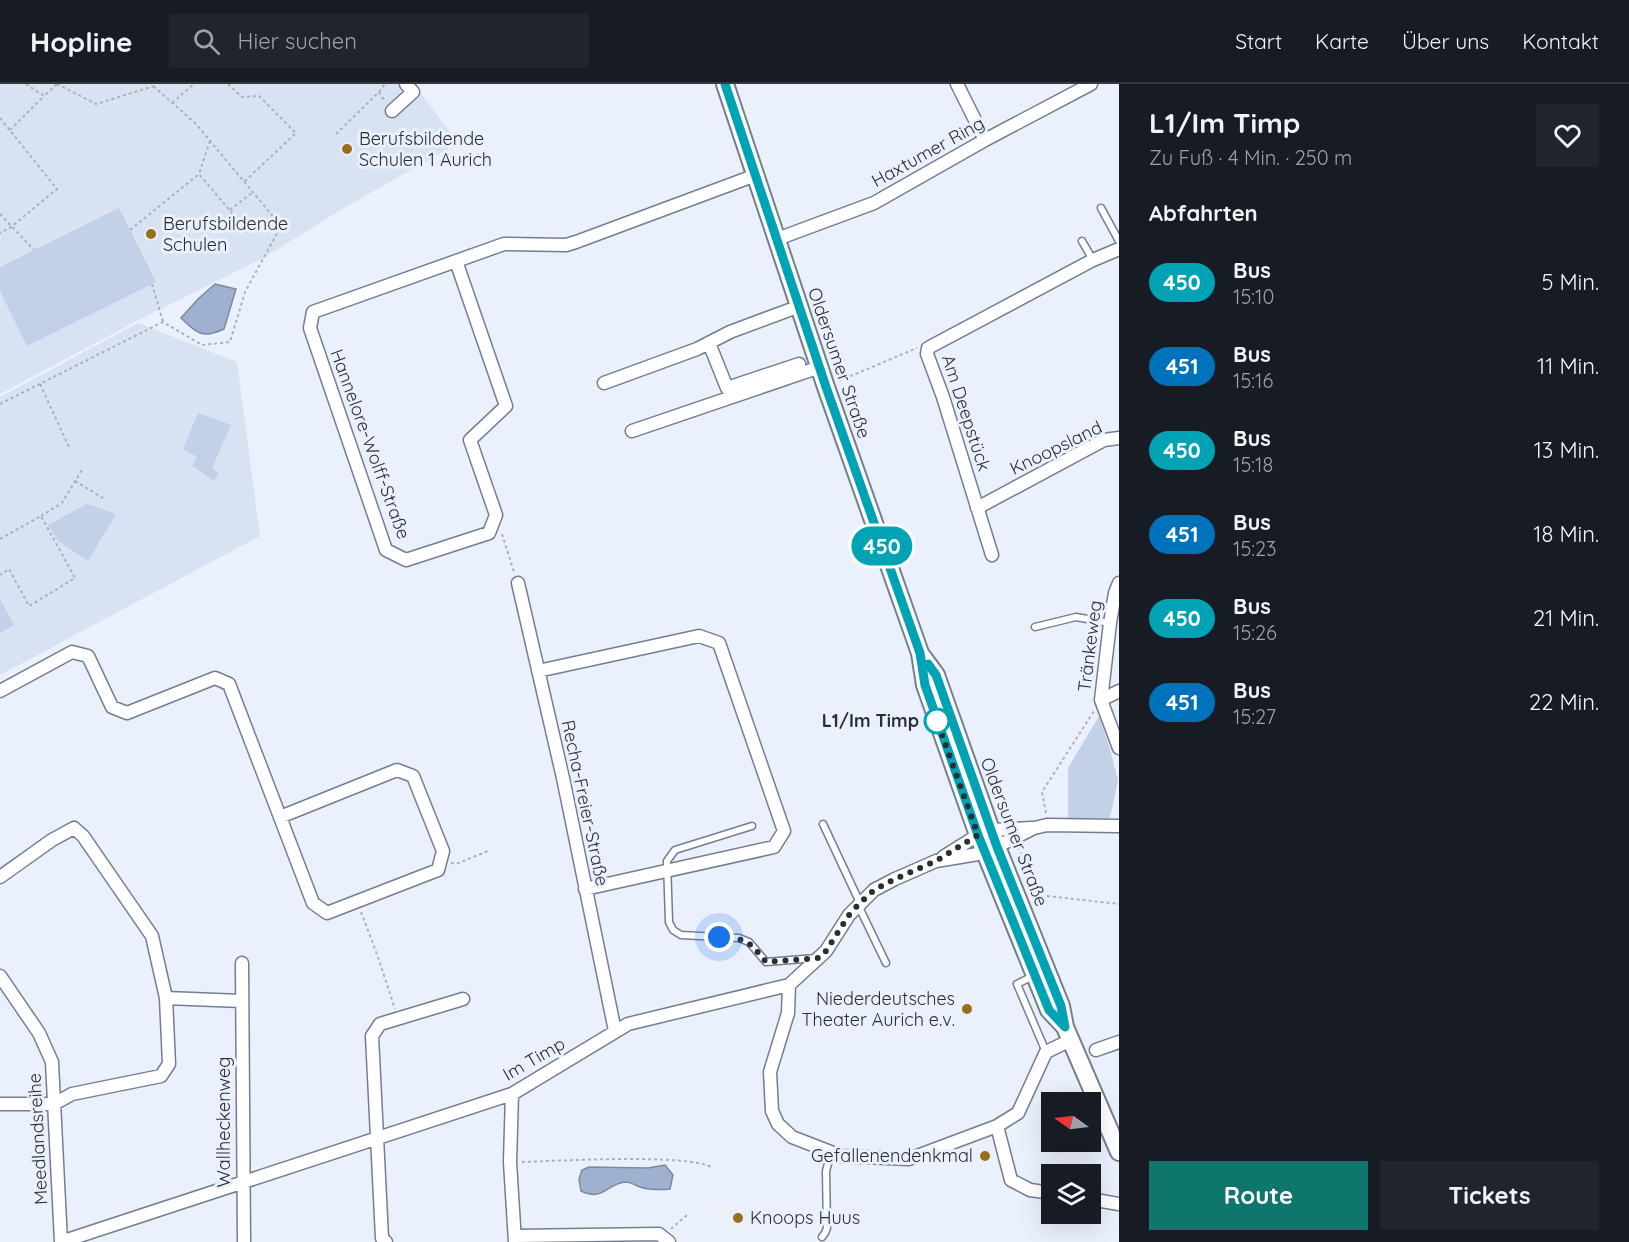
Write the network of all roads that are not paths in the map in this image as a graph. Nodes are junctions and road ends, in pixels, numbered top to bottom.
1 (406, 84) edge
2 (725, 84) edge
3 (957, 84) edge
4 (1091, 84) edge
5 (392, 111) road end
6 (985, 140) junction
7 (756, 175) junction
8 (1101, 208) dead end
9 (777, 239) junction
10 (1082, 241) dead end
11 (1119, 241) edge
12 (1119, 249) edge
13 (1093, 260) junction
14 (456, 261) junction
15 (800, 306) junction
16 (709, 343) junction
17 (799, 364) dead end
18 (820, 367) junction
19 (604, 383) dead end
20 (632, 431) dead end
21 (1119, 438) edge
22 (977, 508) junction
23 (992, 555) dead end
24 (518, 583) road end
25 (1119, 583) edge
26 (1110, 623) junction
27 (1035, 627) dead end
28 (538, 671) junction
29 (0, 691) edge
30 (1119, 691) edge
31 (1101, 700) junction
32 (1119, 748) edge
33 (280, 817) junction
34 (823, 824) dead end
35 (1117, 824) edge
36 (752, 826) dead end
37 (1034, 828) junction
38 (984, 833) junction
39 (990, 850) junction
40 (936, 861) junction
41 (668, 871) junction
42 (0, 877) edge
43 (585, 890) junction
44 (859, 904) junction
45 (819, 958) junction
46 (242, 963) dead end
47 (886, 963) dead end
48 (1041, 973) junction
49 (0, 976) edge
50 (789, 985) junction
51 (166, 998) junction
52 (463, 999) dead end
53 (241, 1001) junction
54 (615, 1031) junction
55 (1068, 1034) junction
56 (1119, 1042) edge
57 (1096, 1050) dead end
58 (1046, 1052) junction
59 (512, 1094) junction
60 (0, 1104) edge
61 (54, 1104) junction
62 (997, 1126) junction
63 (378, 1138) junction
64 (1119, 1152) edge
65 (831, 1153) junction
66 (242, 1182) junction
67 (1041, 1192) edge
68 (1101, 1201) edge
69 (1119, 1204) edge
70 (822, 1237) dead end
71 (515, 1239) edge
72 (665, 1239) edge
73 (61, 1242) edge
74 (244, 1242) edge
75 (386, 1242) edge

1 - 5 street
2 - 7 main road, Oldersumer Straße
3 - 6 street
4 - 6 street, Haxtumer Ring
6 - 9 street, Haxtumer Ring
7 - 9 main road, Oldersumer Straße
7 - 14 street, Hannelore-Wolff-Straße
8 - 11 lane
9 - 15 main road, Oldersumer Straße
10 - 13 lane
12 - 13 street, Am Deepstück
13 - 22 street, Am Deepstück
14 - 14 street, Hannelore-Wolff-Straße
15 - 16 street
15 - 18 main road, Oldersumer Straße
16 - 17 street
16 - 19 street
18 - 20 street
18 - 38 main road, Oldersumer Straße
21 - 22 street, Knoopsland
22 - 23 street, Am Deepstück
24 - 28 street, Recha-Freier-Straße
25 - 26 street, Tränkeweg
26 - 27 lane
26 - 31 street, Tränkeweg
28 - 41 street
28 - 43 street, Recha-Freier-Straße
29 - 33 street
30 - 31 street
31 - 32 street, Tränkeweg
33 - 33 street
34 - 44 lane
35 - 37 street
36 - 41 lane
37 - 38 street
37 - 39 street, Im Timp
38 - 39 main road, Oldersumer Straße
38 - 40 street
39 - 40 street, Im Timp
39 - 48 main road, Oldersumer Straße
39 - 48 main road, Oldersumer Straße
40 - 44 street, Im Timp
41 - 43 street
41 - 45 lane
42 - 51 street
43 - 54 street, Recha-Freier-Straße
44 - 45 street, Im Timp
44 - 47 lane
45 - 50 street, Im Timp
46 - 53 street, Wallheckenweg
48 - 55 main road, Oldersumer Straße
48 - 58 lane
49 - 61 street, Meedlandsreihe
50 - 54 street, Im Timp
50 - 65 street
51 - 53 street
51 - 61 street
52 - 63 street
53 - 66 street, Wallheckenweg
54 - 59 street, Im Timp
55 - 58 street
55 - 64 main road, Oldersumer Straße
56 - 57 street
58 - 62 street
59 - 63 street, Im Timp
59 - 71 street
60 - 61 street
61 - 73 street, Meedlandsreihe
62 - 65 street
62 - 67 street
63 - 66 street, Im Timp
63 - 75 street
65 - 70 lane
66 - 73 street, Im Timp
66 - 74 street, Wallheckenweg
68 - 69 street
71 - 72 street

